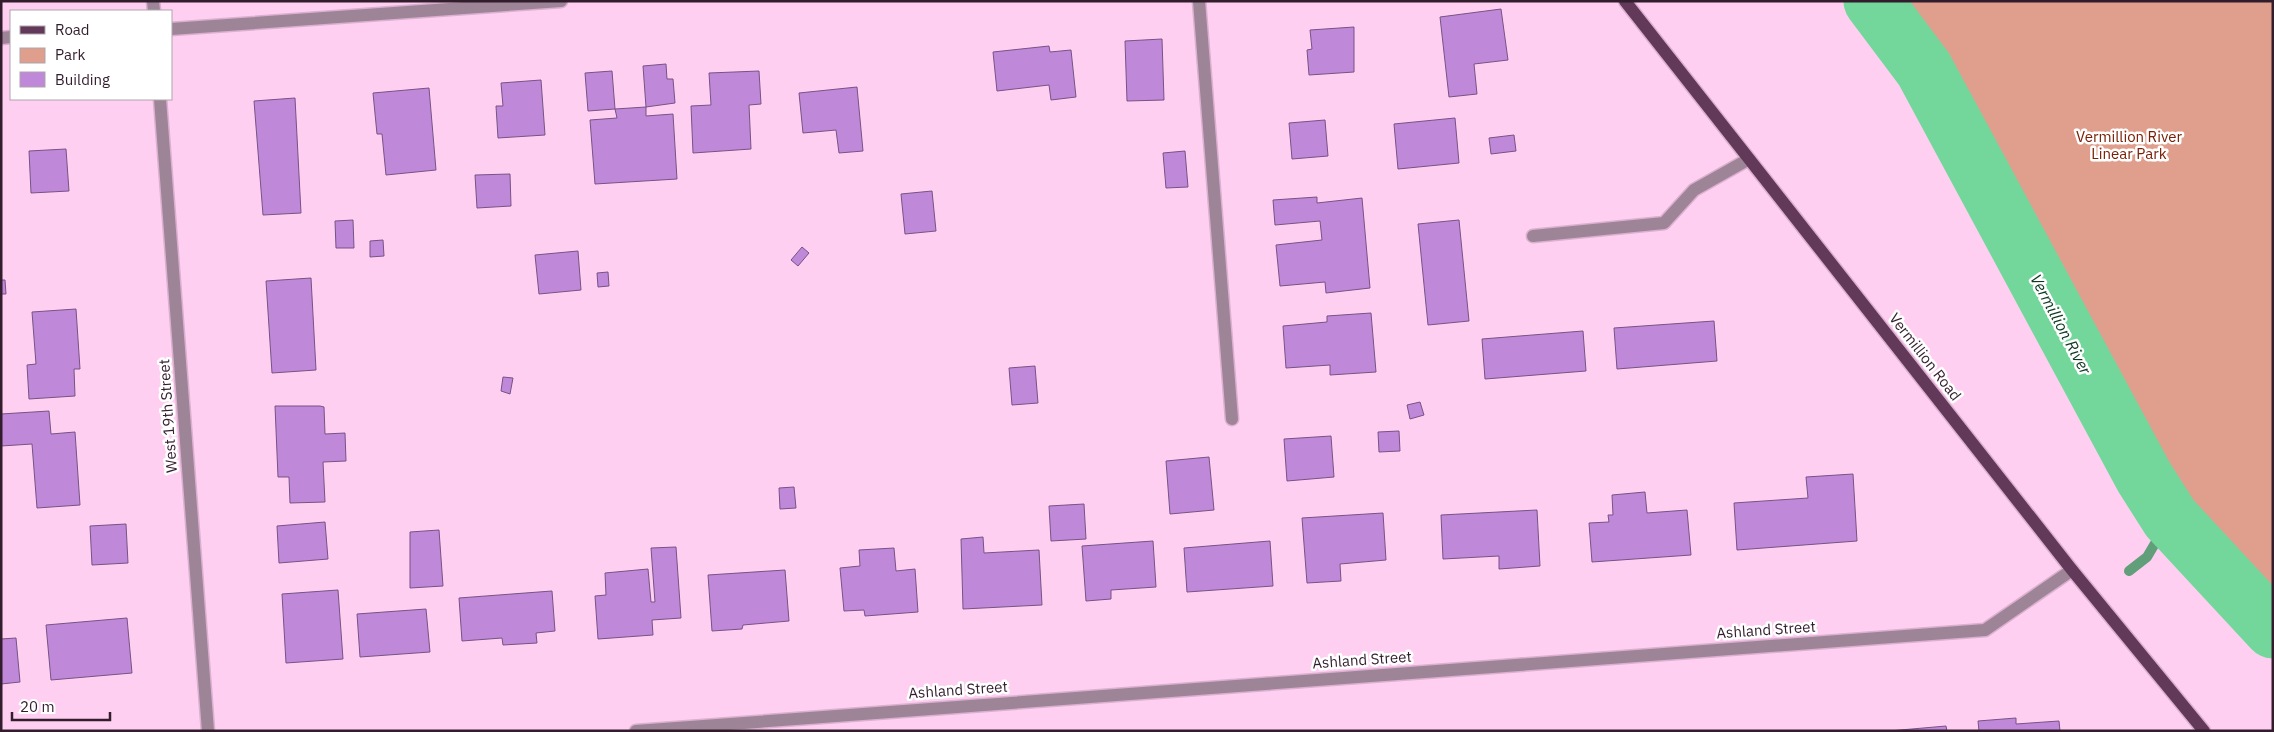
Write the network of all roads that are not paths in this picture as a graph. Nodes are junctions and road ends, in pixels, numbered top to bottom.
1 (561, 1) edge
2 (1199, 1) edge
3 (1625, 1) edge
4 (172, 28) edge
5 (160, 100) edge
6 (1749, 159) junction
7 (1533, 236) dead end
8 (1232, 419) dead end
9 (2072, 570) junction
10 (208, 731) edge
11 (636, 731) edge
12 (2204, 731) edge

1 - 4 street
2 - 8 street
3 - 6 main road, Vermillion Road
5 - 10 street, West 19th Street
6 - 7 street
6 - 9 main road, Vermillion Road
9 - 11 street, Ashland Street
9 - 12 main road, Vermillion Road

